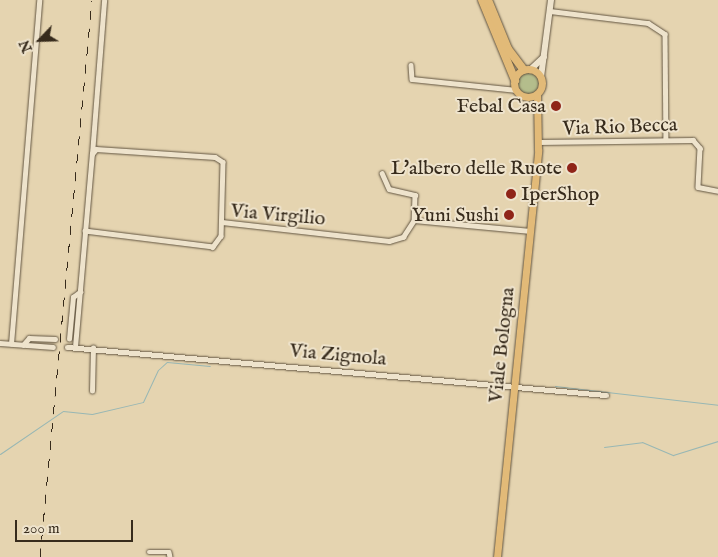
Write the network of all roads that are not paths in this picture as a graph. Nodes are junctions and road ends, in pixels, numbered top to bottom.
1 (39, 0) edge
2 (104, 0) edge
3 (482, 0) edge
4 (488, 0) edge
5 (551, 0) edge
6 (550, 11) junction
7 (546, 54) junction
8 (411, 65) dead end
9 (527, 70) junction
10 (541, 77) junction
11 (515, 80) junction
12 (516, 90) junction
13 (537, 94) junction
14 (523, 96) junction
15 (538, 139) junction
16 (666, 139) junction
17 (92, 154) junction
18 (382, 173) dead end
19 (718, 190) edge
20 (414, 220) junction
21 (222, 222) junction
22 (85, 231) junction
23 (530, 231) junction
24 (80, 292) junction
25 (55, 339) dead end
26 (69, 339) dead end
27 (0, 343) edge
28 (11, 344) junction
29 (23, 345) junction
30 (53, 347) dead end
31 (67, 347) dead end
32 (75, 347) junction
33 (93, 348) junction
34 (514, 387) junction
35 (92, 391) dead end
36 (606, 395) dead end
37 (498, 549) junction
38 (149, 552) dead end
39 (170, 557) edge
40 (497, 557) edge
41 (502, 557) edge

1 - 28 street
2 - 17 street
3 - 11 highway
4 - 9 highway
5 - 6 main road
6 - 7 main road
6 - 16 street
7 - 9 main road
7 - 10 main road
8 - 12 street
9 - 10 main road
9 - 11 main road
10 - 13 main road
11 - 12 main road
12 - 14 main road
13 - 14 main road
13 - 15 main road
14 - 15 main road
15 - 16 street, Via Rio Becca
15 - 23 main road, Viale Bologna
16 - 19 street, Via Rio Becca
17 - 21 street
17 - 22 street
18 - 20 street
20 - 21 street, Via Virgilio
20 - 23 street
21 - 22 street, Via Virgilio
22 - 24 street
23 - 34 main road, Viale Bologna
24 - 26 street
24 - 32 street
25 - 29 street
27 - 28 street
28 - 29 street
29 - 30 street
31 - 32 street, Via Zignola
32 - 33 street, Via Zignola
33 - 34 street, Via Zignola
33 - 35 street
34 - 36 street, Via Zignola
34 - 37 main road, Viale Bologna
37 - 40 main road, Viale Bologna
37 - 41 street
38 - 39 street

